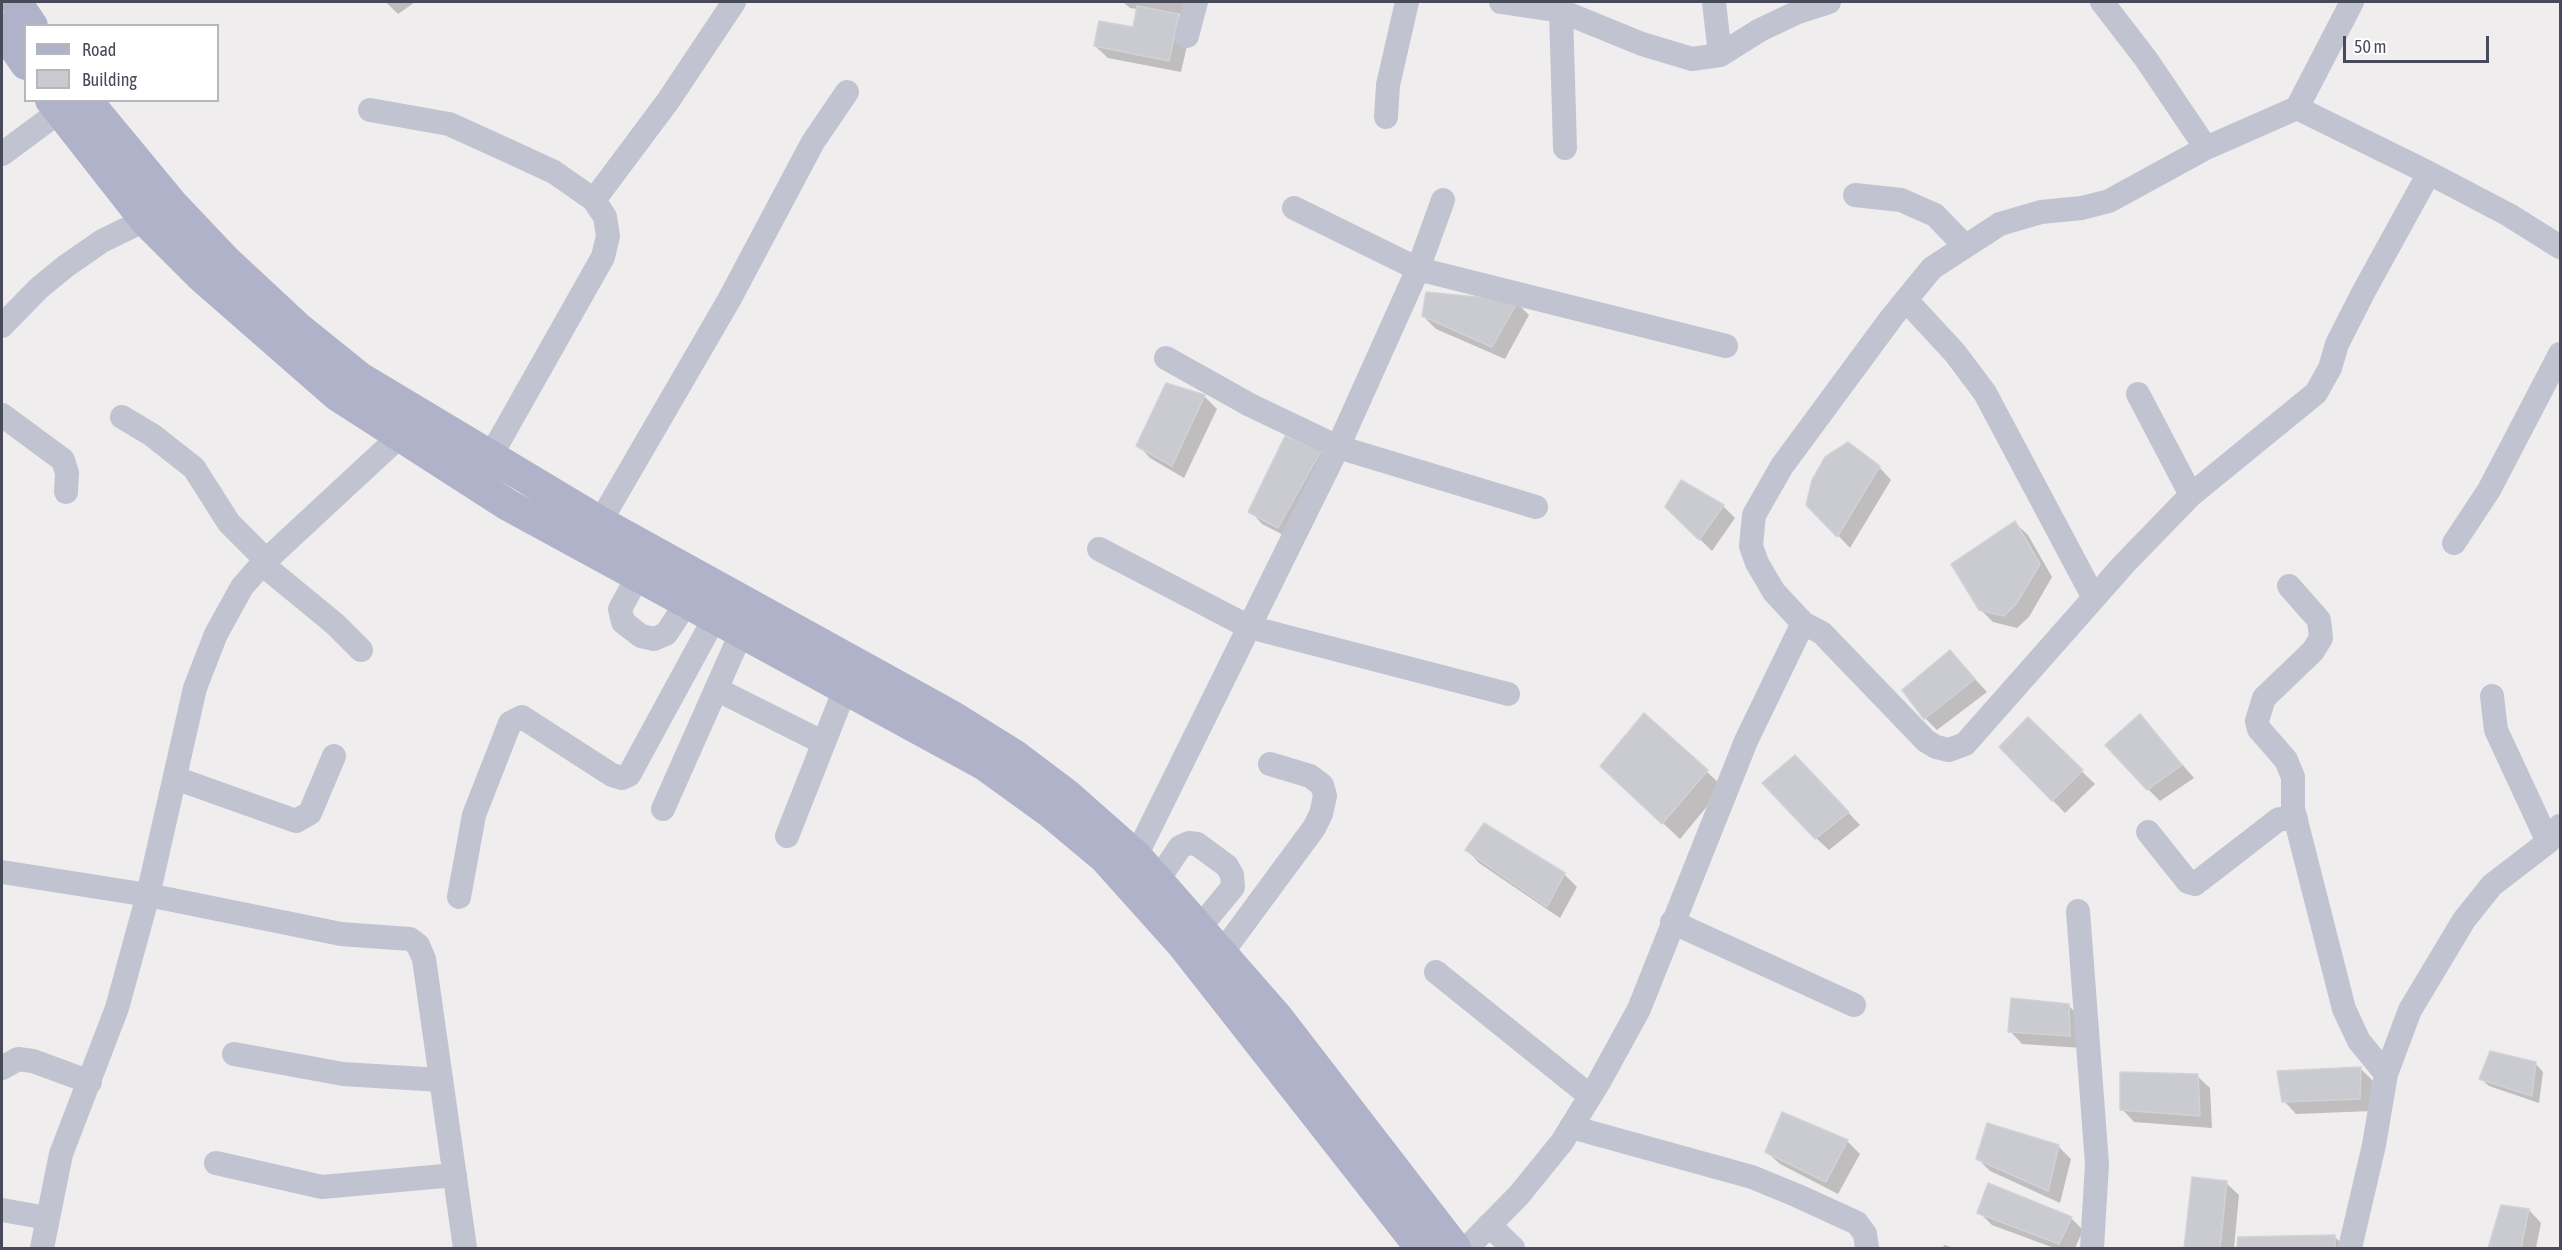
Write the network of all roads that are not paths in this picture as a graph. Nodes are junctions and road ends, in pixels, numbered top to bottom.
1 (735, 2) edge
2 (1196, 2) edge
3 (1407, 2) edge
4 (1501, 2) edge
5 (1714, 2) edge
6 (1829, 2) edge
7 (2102, 2) edge
8 (2352, 2) edge
9 (1561, 11) junction
10 (16, 14) edge
11 (1187, 36) dead end
12 (24, 54) edge
13 (1720, 55) junction
14 (847, 93) dead end
15 (66, 104) edge
16 (2297, 108) junction
17 (369, 110) dead end
18 (1386, 117) dead end
19 (1564, 148) dead end
20 (2206, 148) junction
21 (2, 154) edge
22 (2429, 173) junction
23 (1856, 195) dead end
24 (594, 200) junction
25 (1443, 200) dead end
26 (1294, 208) dead end
27 (145, 220) junction
28 (1964, 245) junction
29 (2560, 247) edge
30 (1418, 269) junction
31 (1906, 300) junction
32 (2, 326) edge
33 (1726, 346) dead end
34 (2560, 354) edge
35 (1166, 358) dead end
36 (2138, 393) dead end
37 (2, 415) edge
38 (122, 417) dead end
39 (401, 435) junction
40 (1338, 447) junction
41 (490, 456) junction
42 (66, 492) dead end
43 (2191, 495) junction
44 (1536, 507) dead end
45 (600, 522) junction
46 (2454, 543) dead end
47 (1099, 549) dead end
48 (264, 562) junction
49 (638, 576) junction
50 (2289, 586) dead end
51 (2094, 598) junction
52 (687, 602) junction
53 (1803, 623) junction
54 (729, 624) junction
55 (1249, 627) junction
56 (361, 650) dead end
57 (716, 689) junction
58 (845, 689) junction
59 (1508, 694) dead end
60 (2492, 696) dead end
61 (824, 743) junction
62 (334, 756) dead end
63 (1270, 764) dead end
64 (175, 778) junction
65 (663, 809) dead end
66 (2296, 819) junction
67 (2148, 832) dead end
68 (2554, 834) edge
69 (787, 836) dead end
70 (1136, 856) junction
71 (2, 872) edge
72 (1158, 880) junction
73 (148, 895) junction
74 (459, 897) dead end
75 (2078, 910) dead end
76 (1672, 922) junction
77 (1199, 928) junction
78 (1221, 954) junction
79 (1436, 972) dead end
80 (1854, 1005) dead end
81 (234, 1054) dead end
82 (2, 1068) edge
83 (2386, 1074) junction
84 (441, 1080) junction
85 (90, 1082) junction
86 (1590, 1096) junction
87 (1571, 1127) junction
88 (216, 1163) dead end
89 (455, 1174) junction
90 (2, 1210) edge
91 (47, 1218) junction
92 (1489, 1226) junction
93 (42, 1248) edge
94 (465, 1248) edge
95 (1421, 1248) edge
96 (1455, 1248) edge
97 (1467, 1248) edge
98 (1513, 1248) edge
99 (1867, 1248) edge
100 (2092, 1248) edge
101 (2350, 1248) edge

1 - 24 street
2 - 11 street
3 - 18 street
4 - 9 street
5 - 13 street
6 - 13 street
7 - 20 street
8 - 16 street
9 - 13 street
9 - 19 street
10 - 12 main road
14 - 45 street
15 - 21 street
15 - 27 main road
15 - 41 main road
16 - 20 street
16 - 22 street
17 - 24 street
20 - 28 street
22 - 29 street
22 - 43 street
23 - 28 street
24 - 41 street
25 - 30 street
26 - 30 street
27 - 32 street
27 - 39 main road
28 - 31 street
30 - 33 street
30 - 40 street
31 - 51 street
31 - 53 street
34 - 46 street
35 - 40 street
36 - 43 street
37 - 42 street
38 - 48 street
39 - 48 street
39 - 49 main road
40 - 44 street
40 - 55 street
41 - 45 main road
43 - 51 street
45 - 70 main road
47 - 55 street
48 - 56 street
48 - 64 street
49 - 52 main road
49 - 52 street
50 - 66 street
51 - 53 street
52 - 54 main road
53 - 76 street
54 - 57 street
54 - 58 main road
54 - 74 street
55 - 59 street
55 - 70 street
57 - 61 street
57 - 65 street
58 - 61 street
58 - 95 main road
60 - 68 street
61 - 69 street
62 - 64 street
63 - 78 street
64 - 73 street
66 - 67 street
66 - 83 street
68 - 83 street
70 - 72 main road
71 - 73 street
72 - 77 main road
72 - 77 street
73 - 84 street
73 - 85 street
75 - 100 street
76 - 80 street
76 - 86 street
77 - 78 main road
78 - 96 main road
79 - 86 street
81 - 84 street
82 - 85 street
83 - 101 street
84 - 89 street
85 - 91 street
86 - 87 street
87 - 92 street
87 - 99 street
88 - 89 street
89 - 94 street
90 - 91 street
91 - 93 street
92 - 97 street
92 - 98 street

